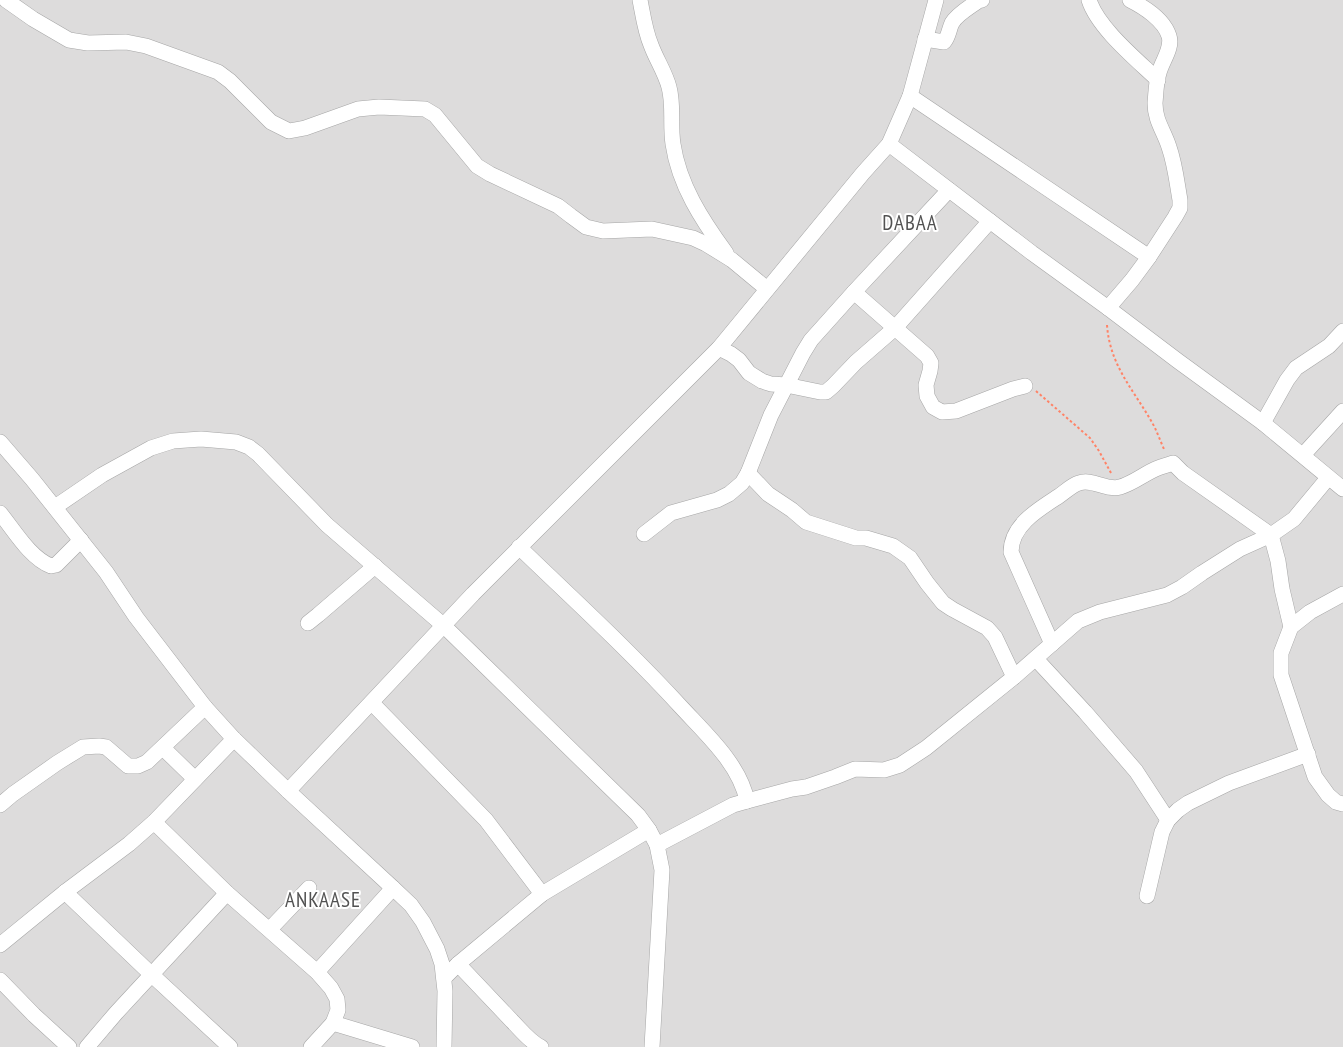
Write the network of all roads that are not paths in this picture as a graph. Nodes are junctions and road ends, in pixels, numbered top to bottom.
1 (6, 0) edge
2 (640, 0) edge
3 (936, 0) edge
4 (982, 0) edge
5 (1089, 0) edge
6 (1130, 0) edge
7 (925, 39) junction
8 (1158, 80) junction
9 (910, 96) junction
10 (889, 144) junction
11 (949, 190) junction
12 (990, 221) junction
13 (1149, 257) junction
14 (732, 260) junction
15 (767, 289) junction
16 (854, 292) junction
17 (1108, 308) junction
18 (895, 328) junction
19 (1343, 331) edge
20 (719, 348) junction
21 (786, 385) junction
22 (1025, 386) road end
23 (1343, 411) edge
24 (1263, 423) junction
25 (0, 442) edge
26 (1303, 455) junction
27 (748, 473) junction
28 (1328, 478) junction
29 (1343, 489) edge
30 (55, 507) junction
31 (0, 513) edge
32 (644, 534) dead end
33 (1272, 535) junction
34 (81, 540) junction
35 (519, 548) junction
36 (375, 566) junction
37 (1343, 594) edge
38 (308, 623) dead end
39 (443, 624) junction
40 (1291, 627) junction
41 (1052, 644) junction
42 (1036, 659) junction
43 (1014, 677) junction
44 (372, 703) junction
45 (205, 708) junction
46 (234, 739) junction
47 (163, 748) junction
48 (1308, 754) junction
49 (195, 779) junction
50 (288, 791) junction
51 (747, 801) junction
52 (1343, 804) edge
53 (0, 806) edge
54 (1168, 820) junction
55 (154, 822) junction
56 (649, 830) junction
57 (657, 845) junction
58 (309, 888) dead end
59 (393, 888) junction
60 (66, 892) junction
61 (228, 893) junction
62 (542, 894) junction
63 (1147, 896) dead end
64 (270, 930) junction
65 (0, 945) edge
66 (458, 964) junction
67 (317, 972) junction
68 (152, 975) junction
69 (444, 978) junction
70 (0, 980) edge
71 (333, 1023) junction
72 (69, 1047) edge
73 (87, 1047) edge
74 (230, 1047) edge
75 (311, 1047) edge
76 (412, 1047) edge
77 (444, 1047) edge
78 (542, 1047) edge
79 (652, 1047) edge

1 - 14 street
2 - 14 street
3 - 7 street
4 - 7 street
5 - 8 street
6 - 8 street
7 - 9 street
8 - 13 street
9 - 10 street
9 - 13 street
10 - 11 street
10 - 15 street
11 - 12 street
11 - 16 street
12 - 17 street
12 - 18 street
13 - 17 street
14 - 15 street
15 - 20 street
16 - 18 street
16 - 21 street
17 - 24 street
18 - 21 street
18 - 22 street
19 - 24 street
20 - 21 street
20 - 35 street
21 - 27 street
23 - 26 street
24 - 26 street
25 - 30 street
26 - 28 street
27 - 32 street
27 - 43 street
28 - 29 street
28 - 33 street
30 - 34 street
30 - 36 street
31 - 34 street
33 - 40 street
33 - 41 street
33 - 41 street
34 - 45 street
35 - 39 street
35 - 51 street
36 - 38 street
36 - 39 street
37 - 40 street
39 - 44 street
39 - 56 street
40 - 48 street
41 - 42 street
42 - 43 street
42 - 54 street
43 - 51 street
44 - 50 street
44 - 62 street
45 - 46 street
45 - 47 street
46 - 49 street
46 - 50 street
47 - 49 street
47 - 53 street
48 - 52 street
48 - 54 street
49 - 55 street
50 - 59 street
51 - 57 street
54 - 63 street
55 - 60 street
55 - 61 street
56 - 57 street
56 - 62 street
57 - 79 street
58 - 64 street
59 - 67 street
59 - 69 street
60 - 65 street
60 - 68 street
61 - 64 street
61 - 68 street
62 - 66 street
64 - 67 street
66 - 69 street
66 - 78 street
67 - 71 street
68 - 73 street
68 - 74 street
69 - 77 street
70 - 72 street
71 - 75 street
71 - 76 street

